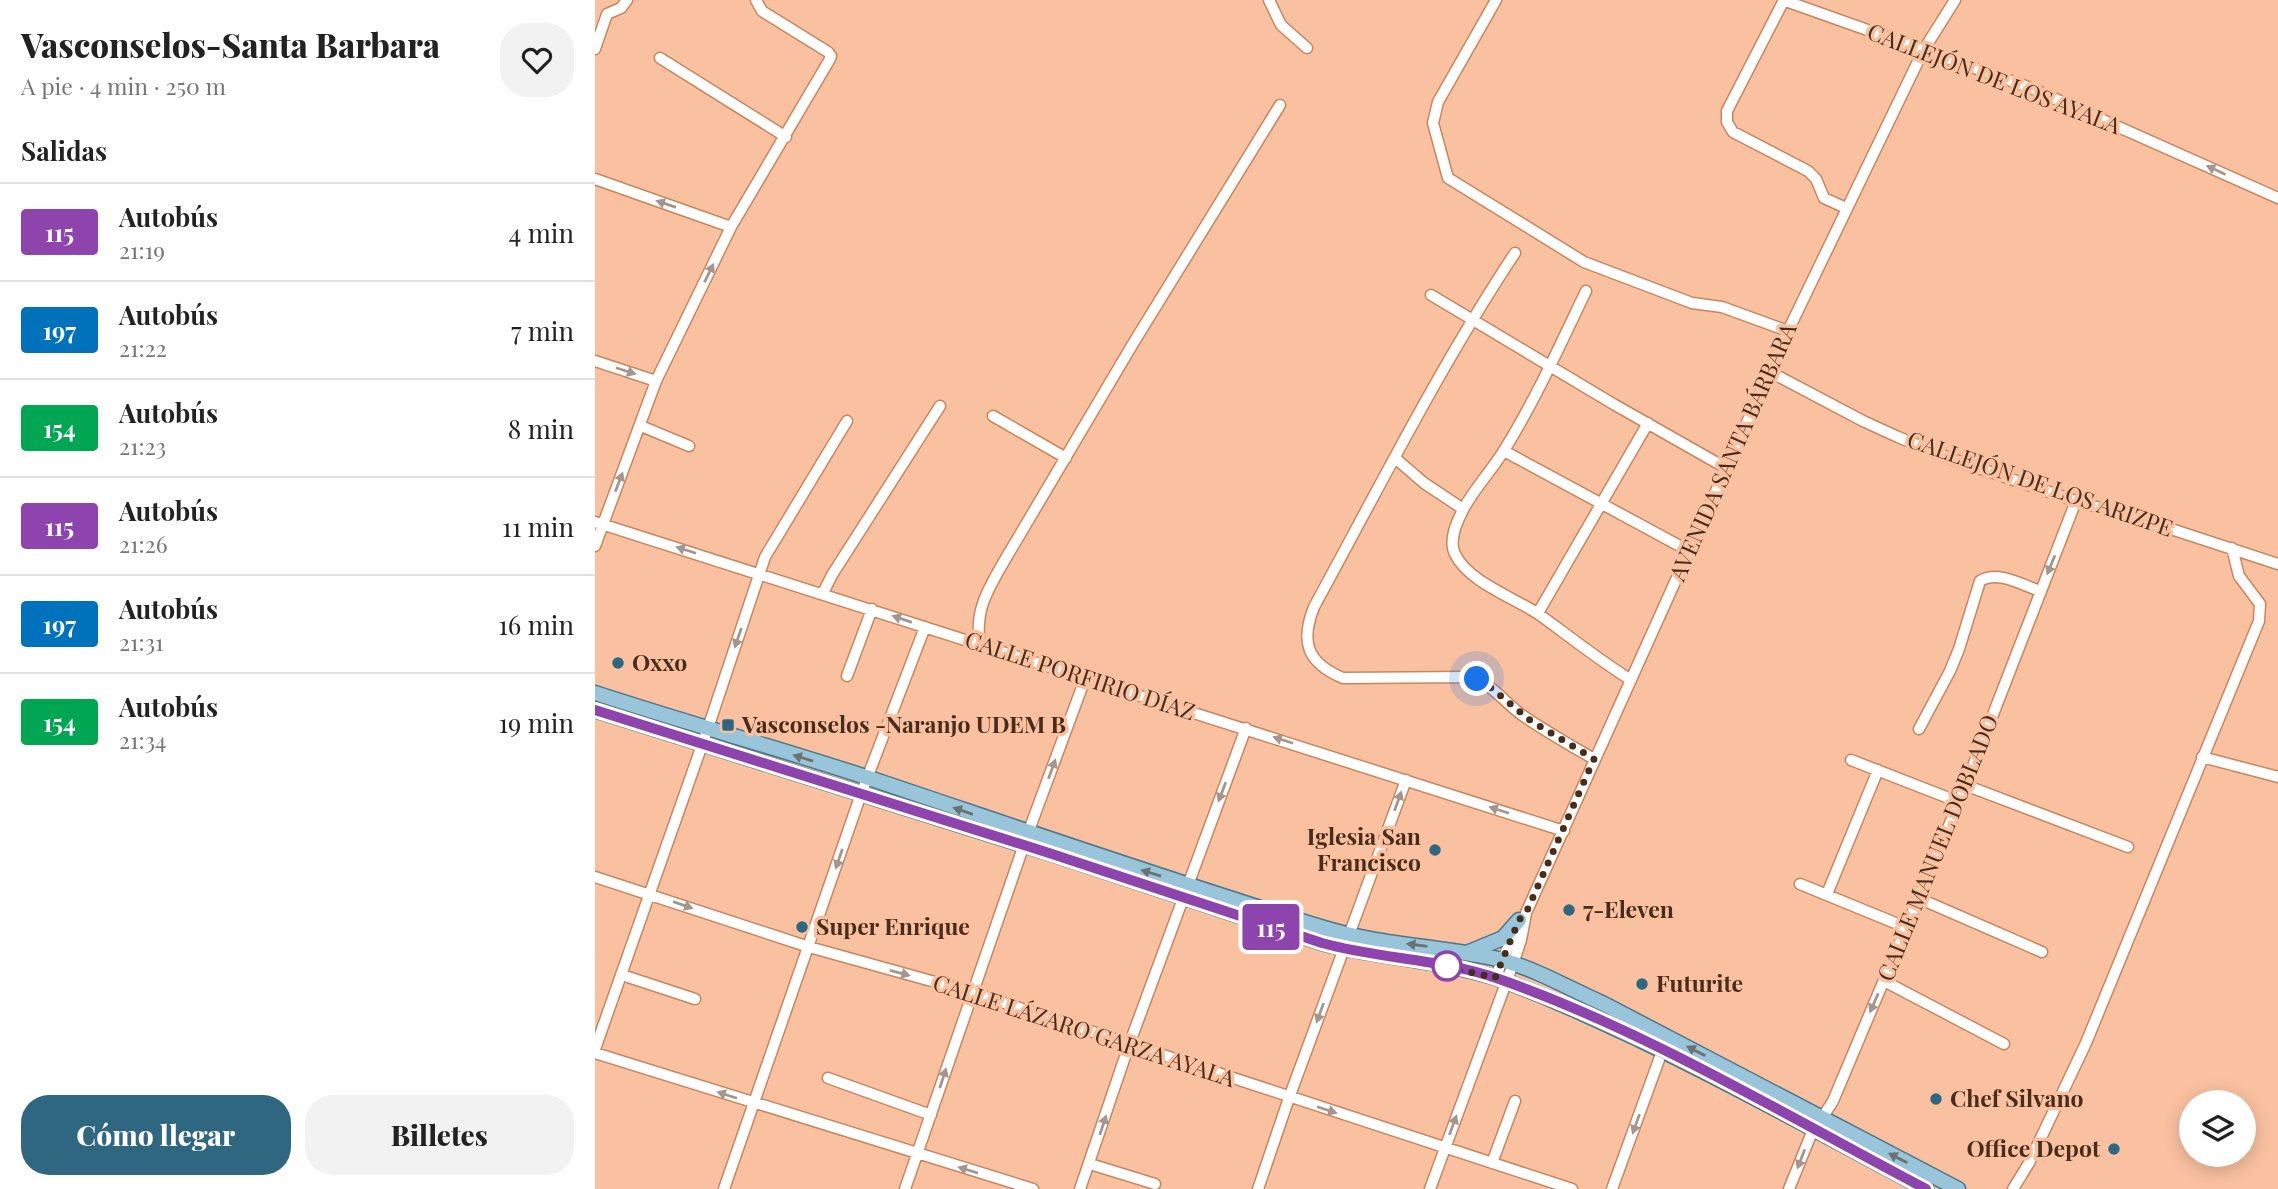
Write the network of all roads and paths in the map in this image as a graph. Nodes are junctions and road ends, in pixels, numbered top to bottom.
1 (627, 0) edge
2 (756, 0) edge
3 (1269, 0) edge
4 (1496, 0) edge
5 (1784, 0) edge
6 (1955, 0) edge
7 (595, 10) edge
8 (607, 14) junction
9 (1307, 48) dead end
10 (595, 49) edge
11 (1923, 51) junction
12 (660, 58) dead end
13 (1280, 105) dead end
14 (786, 137) junction
15 (595, 179) edge
16 (2278, 198) edge
17 (1846, 208) junction
18 (731, 227) junction
19 (1515, 253) dead end
20 (1586, 291) dead end
21 (1431, 295) dead end
22 (1472, 319) junction
23 (1787, 331) junction
24 (595, 361) edge
25 (1549, 366) junction
26 (1770, 372) junction
27 (656, 381) junction
28 (940, 406) dead end
29 (993, 416) dead end
30 (847, 421) dead end
31 (1648, 423) junction
32 (641, 426) junction
33 (689, 446) dead end
34 (1504, 451) junction
35 (1066, 458) junction
36 (1395, 458) junction
37 (1726, 468) junction
38 (2076, 501) junction
39 (1601, 505) junction
40 (1463, 509) junction
41 (599, 523) edge
42 (595, 546) edge
43 (2232, 548) junction
44 (1689, 551) junction
45 (2278, 565) edge
46 (760, 574) junction
47 (2040, 591) junction
48 (823, 593) junction
49 (872, 609) junction
50 (1538, 613) junction
51 (925, 627) junction
52 (980, 645) junction
53 (847, 676) dead end
54 (1085, 679) junction
55 (1631, 680) junction
56 (595, 693) edge
57 (595, 710) edge
58 (708, 728) junction
59 (1247, 728) junction
60 (1919, 729) dead end
61 (702, 745) junction
62 (2202, 757) junction
63 (1594, 759) junction
64 (1851, 760) dead end
65 (1878, 770) junction
66 (2278, 777) edge
67 (868, 778) junction
68 (1406, 779) junction
69 (1965, 785) junction
70 (861, 794) junction
71 (1959, 802) junction
72 (1564, 831) junction
73 (1026, 839) junction
74 (2128, 848) dead end
75 (595, 877) edge
76 (1187, 884) junction
77 (1800, 884) dead end
78 (650, 894) junction
79 (1827, 894) junction
80 (1918, 898) junction
81 (1182, 899) junction
82 (1523, 916) junction
83 (1905, 927) junction
84 (1348, 934) junction
85 (809, 947) junction
86 (1343, 948) junction
87 (2042, 952) dead end
88 (1467, 953) junction
89 (1508, 962) junction
90 (622, 975) junction
91 (1501, 980) junction
92 (1884, 981) junction
93 (971, 992) junction
94 (695, 999) dead end
95 (1665, 1043) junction
96 (2004, 1044) dead end
97 (1129, 1045) junction
98 (595, 1051) edge
99 (828, 1079) dead end
100 (1289, 1098) junction
101 (1515, 1101) dead end
102 (753, 1103) junction
103 (931, 1115) junction
104 (1818, 1124) junction
105 (1445, 1147) junction
106 (917, 1154) junction
107 (1492, 1163) junction
108 (1090, 1164) junction
109 (1155, 1184) dead end
110 (724, 1189) edge
111 (905, 1189) edge
112 (1033, 1189) edge
113 (1080, 1189) edge
114 (1258, 1189) edge
115 (1430, 1189) edge
116 (1572, 1189) edge
117 (1612, 1189) edge
118 (1789, 1189) edge
119 (1926, 1189) edge
120 (1958, 1189) edge
121 (2013, 1189) edge

1 - 8 street
2 - 14 street
3 - 9 street
4 - 23 street
5 - 11 street, CALLEJÓN DE LOS AYALA
5 - 17 street
6 - 11 street, AVENIDA SANTA BÁRBARA
7 - 8 street
8 - 10 street
16 -> 11 street, CALLEJÓN DE LOS AYALA
11 - 17 street, AVENIDA SANTA BÁRBARA
12 - 14 street
13 - 35 street
14 - 18 street
18 -> 15 street
17 - 23 street, AVENIDA SANTA BÁRBARA
27 -> 18 street
19 - 22 street
20 - 25 street
21 - 22 street
22 - 25 street
22 - 36 street
23 - 26 street, AVENIDA SANTA BÁRBARA
24 -> 27 street
25 - 31 street
25 - 34 street
26 - 37 street, AVENIDA SANTA BÁRBARA
26 - 38 street, CALLEJÓN DE LOS ARIZPE
27 - 32 street
28 - 48 street
29 - 35 street
30 - 46 street
31 - 37 street
31 - 39 street
32 - 33 street
41 -> 32 street
34 - 39 street
34 - 40 street
35 - 52 street
36 - 40 street
36 - 63 street
37 - 44 street, AVENIDA SANTA BÁRBARA
38 - 43 street, CALLEJÓN DE LOS ARIZPE
38 -> 47 street, CALLE MANUEL DOBLADO
39 - 44 street
39 - 50 street
40 - 50 street
41 - 42 street
46 -> 41 street, CALLE PORFIRIO DÍAZ
43 - 45 street, CALLEJÓN DE LOS ARIZPE
43 - 62 street
44 - 55 street, AVENIDA SANTA BÁRBARA
46 - 48 street, CALLE PORFIRIO DÍAZ
46 -> 58 street
47 - 60 street
47 - 69 street, CALLE MANUEL DOBLADO
48 - 49 street, CALLE PORFIRIO DÍAZ
51 -> 49 street, CALLE PORFIRIO DÍAZ
49 - 53 street
50 - 55 street
51 - 52 street, CALLE PORFIRIO DÍAZ
51 - 67 street
52 - 54 street, CALLE PORFIRIO DÍAZ
54 - 59 street, CALLE PORFIRIO DÍAZ
73 -> 54 street
55 - 63 street, AVENIDA SANTA BÁRBARA
56 - 58 main road
57 - 61 main road
58 - 61 street
67 -> 58 main road
68 -> 59 street, CALLE PORFIRIO DÍAZ
59 -> 76 street
61 - 70 main road
61 - 78 street
62 - 66 street
62 - 121 street
63 - 72 street, AVENIDA SANTA BÁRBARA
64 - 65 street
65 - 71 street
65 - 79 street
67 - 70 street
73 -> 67 main road
72 -> 68 street, CALLE PORFIRIO DÍAZ
84 -> 68 street
69 - 71 street, CALLE MANUEL DOBLADO
69 - 74 street
70 - 73 main road
70 -> 85 street
71 - 80 street, CALLE MANUEL DOBLADO
72 - 82 street, AVENIDA SANTA BÁRBARA
76 -> 73 main road
73 - 81 main road
73 - 93 street
75 - 78 street, CALLE LÁZARO GARZA AYALA
76 - 81 street
76 - 84 main road
77 - 79 street
78 -> 85 street, CALLE LÁZARO GARZA AYALA
78 - 90 street
79 - 83 street
80 - 83 street, CALLE MANUEL DOBLADO
80 - 87 street
81 - 86 main road
81 - 97 street
82 - 88 main road
82 - 89 street, AVENIDA SANTA BÁRBARA
83 - 92 street, CALLE MANUEL DOBLADO
84 - 86 street
88 -> 84 main road
85 -> 93 street, CALLE LÁZARO GARZA AYALA
85 - 102 street
86 - 91 main road
86 -> 100 street
88 - 89 main road
89 - 91 street, AVENIDA SANTA BÁRBARA
89 - 95 main road
90 - 94 street
90 - 98 street
91 - 95 main road
105 -> 91 street, AVENIDA SANTA BÁRBARA
92 - 96 street
92 -> 104 street, CALLE MANUEL DOBLADO
93 - 97 street, CALLE LÁZARO GARZA AYALA
103 -> 93 street
95 - 104 main road
95 -> 117 street
97 - 100 street, CALLE LÁZARO GARZA AYALA
108 -> 97 street
102 -> 98 street
99 - 103 street
100 -> 105 street, CALLE LÁZARO GARZA AYALA
100 - 114 street
101 - 107 street
102 - 106 street
102 - 110 street
103 - 106 street
104 -> 118 street, CALLE MANUEL DOBLADO
104 - 119 main road
120 -> 104 main road
105 - 107 street, CALLE LÁZARO GARZA AYALA
105 - 115 street, AVENIDA SANTA BÁRBARA
106 - 111 street
112 -> 106 street
107 - 116 street, CALLE LÁZARO GARZA AYALA
108 - 109 street
108 - 113 street

